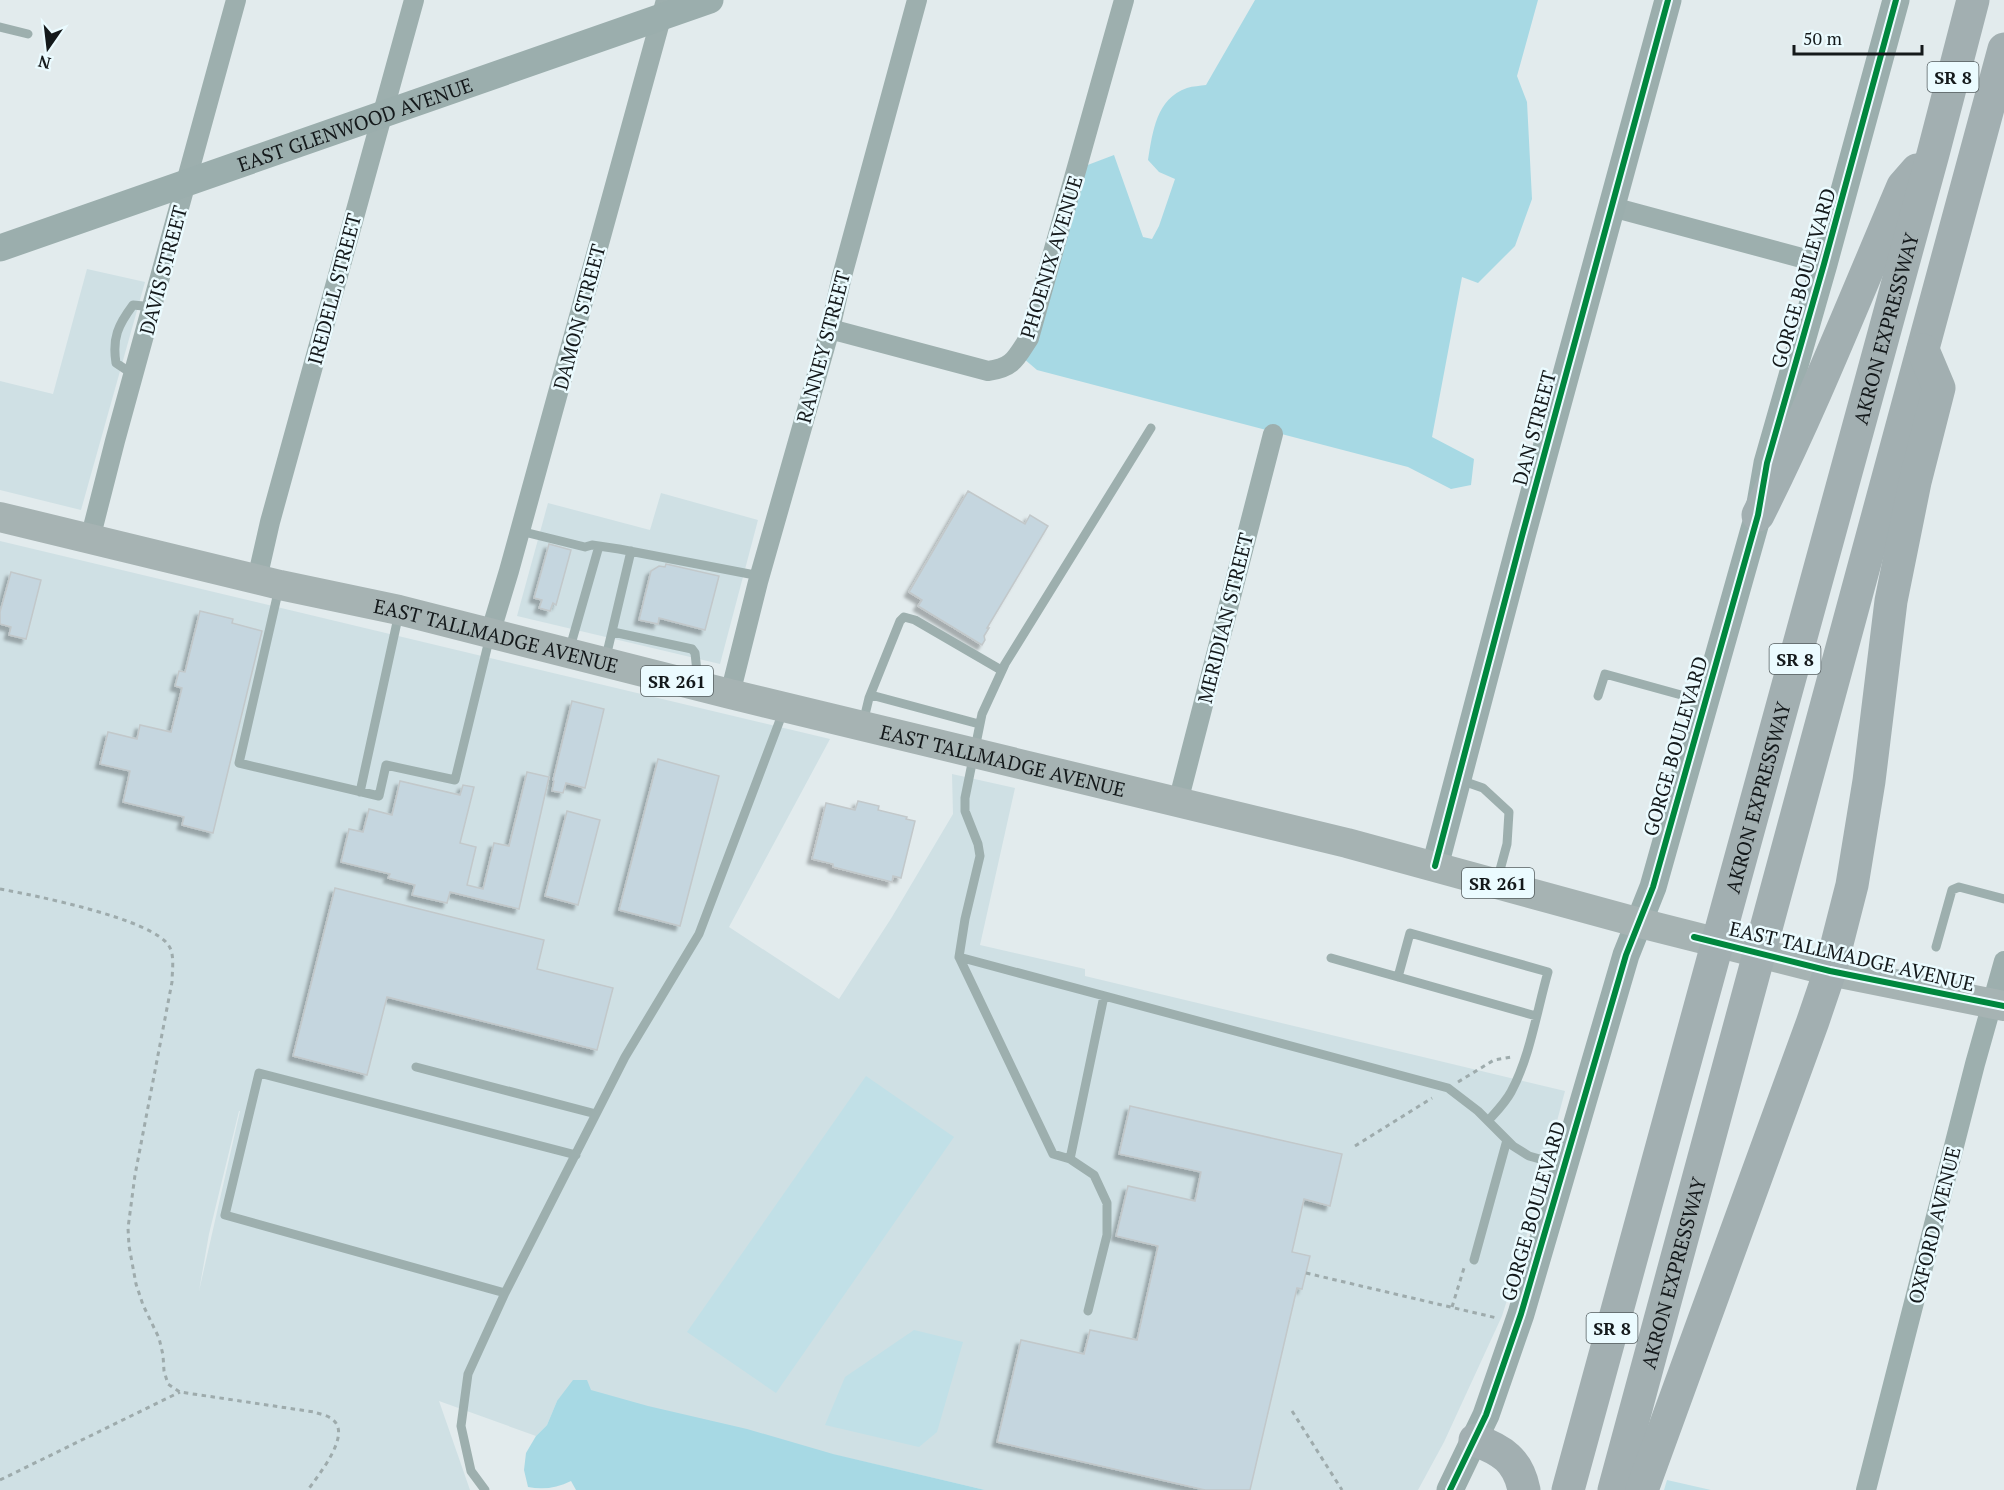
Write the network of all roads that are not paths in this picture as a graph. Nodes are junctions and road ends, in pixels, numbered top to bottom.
1 (236, 0) edge
2 (414, 0) edge
3 (710, 0) edge
4 (917, 0) edge
5 (1124, 0) edge
6 (1668, 0) edge
7 (1896, 0) edge
8 (1973, 0) edge
9 (663, 9) edge
10 (0, 27) edge
11 (28, 34) dead end
12 (2004, 49) edge
13 (382, 114) junction
14 (1933, 154) junction
15 (187, 183) junction
16 (1612, 207) junction
17 (0, 248) edge
18 (1824, 264) junction
19 (154, 307) junction
20 (830, 329) junction
21 (1923, 350) junction
22 (134, 375) junction
23 (1151, 428) dead end
24 (1273, 434) dead end
25 (1758, 515) junction
26 (0, 518) edge
27 (520, 531) junction
28 (90, 539) junction
29 (599, 546) junction
30 (632, 551) junction
31 (760, 576) junction
32 (268, 582) junction
33 (399, 610) junction
34 (612, 632) junction
35 (490, 634) junction
36 (568, 654) junction
37 (605, 663) junction
38 (1002, 670) junction
39 (698, 686) junction
40 (730, 694) junction
41 (871, 695) junction
42 (1598, 696) dead end
43 (1705, 702) junction
44 (785, 707) junction
45 (979, 724) junction
46 (862, 726) junction
47 (973, 753) junction
48 (1459, 779) junction
49 (360, 792) junction
50 (1178, 802) junction
51 (1435, 866) junction
52 (1496, 883) junction
53 (2004, 899) edge
54 (1640, 923) junction
55 (1936, 947) dead end
56 (959, 957) junction
57 (1331, 958) dead end
58 (2004, 961) edge
59 (1830, 971) junction
60 (1398, 977) junction
61 (1104, 996) junction
62 (1998, 1005) edge
63 (1536, 1016) junction
64 (416, 1067) dead end
65 (596, 1114) junction
66 (1488, 1121) junction
67 (1507, 1140) junction
68 (576, 1155) junction
69 (1070, 1160) junction
70 (1563, 1166) junction
71 (1474, 1260) road end
72 (505, 1293) junction
73 (1088, 1311) dead end
74 (1475, 1440) junction
75 (485, 1490) edge
76 (1450, 1490) edge
77 (1524, 1490) edge
78 (1568, 1490) edge
79 (1614, 1490) edge
80 (1642, 1490) edge
81 (1866, 1490) edge

1 - 15 street, DAVIS STREET
2 - 13 street, IREDELL STREET
3 - 9 street, EAST GLENWOOD AVENUE
4 - 20 street, RANNEY STREET
5 - 20 street, PHOENIX AVENUE
6 - 16 street, DAN STREET
7 - 18 street, GORGE BOULEVARD
8 - 14 highway, AKRON EXPRESSWAY / SR 8
9 - 13 street, EAST GLENWOOD AVENUE
9 - 27 street, DAMON STREET
10 - 11 lane
12 - 21 highway, AKRON EXPRESSWAY / SR 8
13 - 15 street, EAST GLENWOOD AVENUE
13 - 32 street, IREDELL STREET
14 - 25 highway
14 - 78 highway, AKRON EXPRESSWAY / SR 8
15 - 17 street, EAST GLENWOOD AVENUE
15 - 19 street, DAVIS STREET
16 - 18 street
16 - 48 street, DAN STREET
18 - 25 street, GORGE BOULEVARD
19 - 22 street, DAVIS STREET
19 - 22 lane
20 - 31 street, RANNEY STREET
21 - 59 highway
21 - 79 highway, AKRON EXPRESSWAY / SR 8
22 - 28 street, DAVIS STREET
23 - 38 lane
24 - 50 street, MERIDIAN STREET
25 - 43 street, GORGE BOULEVARD
26 - 28 main road, EAST TALLMADGE AVENUE / SR 261
27 - 29 lane
27 - 35 street, DAMON STREET
28 - 32 main road, EAST TALLMADGE AVENUE / SR 261
29 - 30 lane
29 - 36 lane
30 - 31 lane
30 - 34 lane
31 - 40 street, RANNEY STREET
32 - 33 main road, EAST TALLMADGE AVENUE / SR 261
32 - 49 lane
33 - 35 main road, EAST TALLMADGE AVENUE / SR 261
33 - 49 lane
34 - 37 lane
34 - 39 lane
35 - 36 main road, EAST TALLMADGE AVENUE / SR 261
35 - 49 lane
36 - 37 main road, EAST TALLMADGE AVENUE / SR 261
37 - 39 main road, EAST TALLMADGE AVENUE / SR 261
38 - 41 lane
38 - 45 lane
39 - 40 main road, EAST TALLMADGE AVENUE / SR 261
40 - 44 main road, EAST TALLMADGE AVENUE / SR 261
41 - 45 lane
41 - 46 lane
42 - 43 lane
43 - 54 street, GORGE BOULEVARD
44 - 46 main road, EAST TALLMADGE AVENUE / SR 261
44 - 65 lane
45 - 47 lane
46 - 47 main road, EAST TALLMADGE AVENUE / SR 261
47 - 50 main road, EAST TALLMADGE AVENUE / SR 261
47 - 56 lane
48 - 51 street, DAN STREET
48 - 52 lane
50 - 51 main road, EAST TALLMADGE AVENUE / SR 261
51 - 52 main road, EAST TALLMADGE AVENUE / SR 261
52 - 54 main road, EAST TALLMADGE AVENUE / SR 261
53 - 55 lane
54 - 59 main road, EAST TALLMADGE AVENUE / SR 261
54 - 70 street, GORGE BOULEVARD
56 - 61 lane
56 - 69 lane
57 - 60 lane
58 - 62 street, OXFORD AVENUE
59 - 62 main road, EAST TALLMADGE AVENUE / SR 261
59 - 80 highway
60 - 63 lane
60 - 63 lane
61 - 66 lane
61 - 69 lane
62 - 81 street, OXFORD AVENUE
63 - 66 lane
64 - 65 lane
65 - 68 lane
66 - 67 lane
67 - 70 lane
67 - 71 lane
68 - 72 lane
68 - 72 lane
69 - 73 lane
70 - 74 street, GORGE BOULEVARD
72 - 75 lane
74 - 76 street, GORGE BOULEVARD
74 - 77 highway

